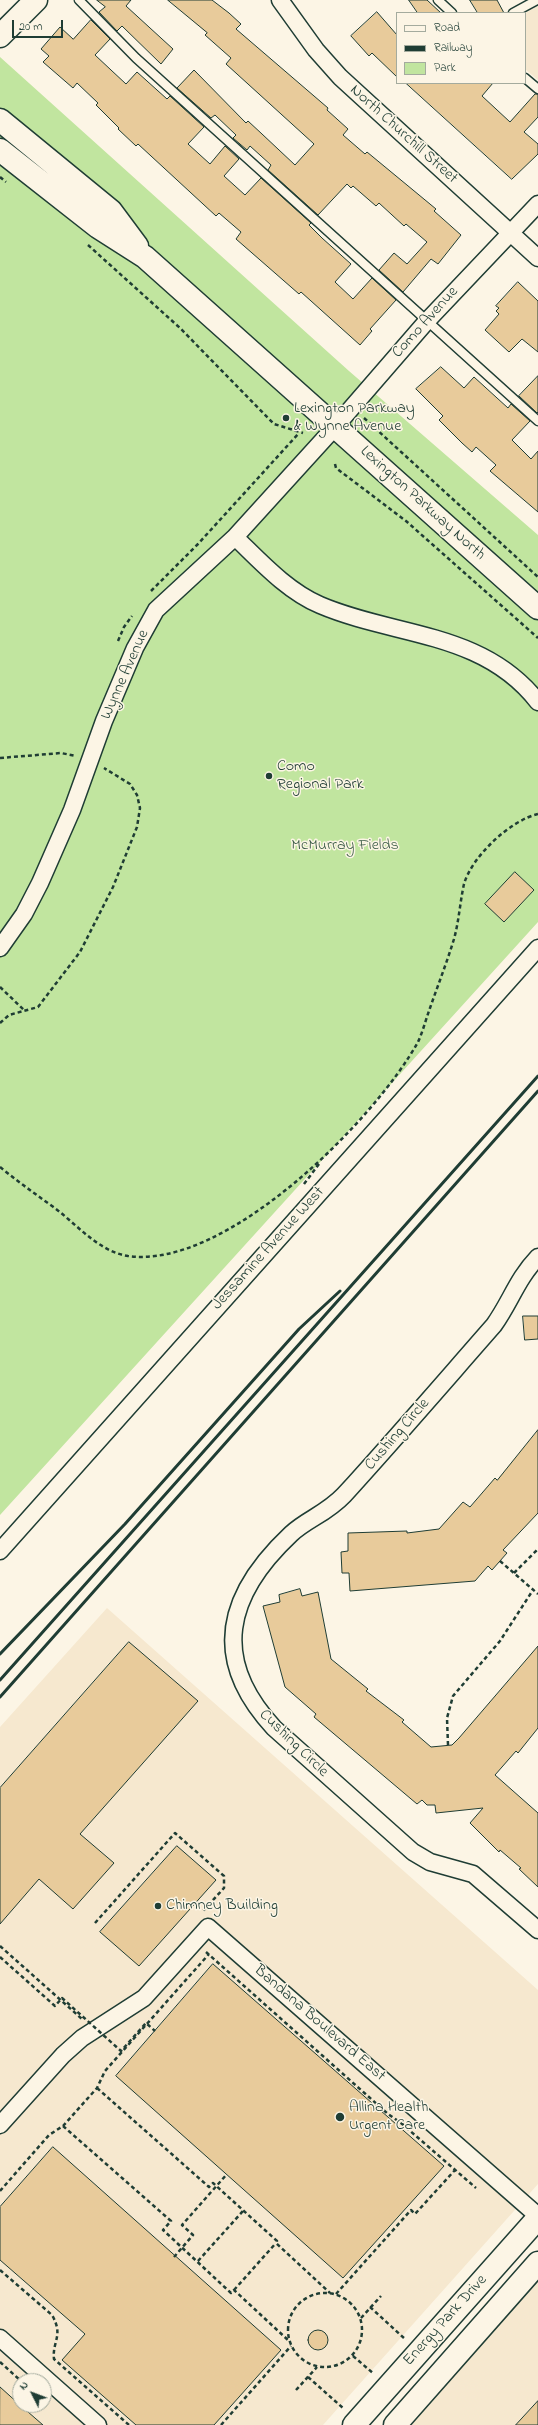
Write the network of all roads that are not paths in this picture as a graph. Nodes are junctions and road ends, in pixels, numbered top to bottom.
1 (36, 0) edge
2 (79, 0) edge
3 (280, 0) edge
4 (438, 0) edge
5 (537, 0) edge
6 (451, 12) edge
7 (515, 12) edge
8 (0, 36) edge
9 (526, 79) edge
10 (538, 89) edge
11 (0, 120) edge
12 (0, 150) edge
13 (538, 204) edge
14 (510, 232) junction
15 (145, 257) junction
16 (538, 258) edge
17 (426, 322) junction
18 (538, 421) edge
19 (335, 427) junction
20 (318, 446) joint
21 (235, 537) junction
22 (538, 608) edge
23 (538, 702) edge
24 (0, 948) edge
25 (538, 948) edge
26 (538, 1257) edge
27 (0, 1551) edge
28 (538, 1930) edge
29 (0, 2125) edge
30 (538, 2217) edge
31 (538, 2263) edge
32 (0, 2338) edge
33 (348, 2416) edge
34 (98, 2425) edge
35 (395, 2425) edge

1 - 8 main road
2 - 17 lane
3 - 14 street, North Churchill Street
4 - 6 lane
5 - 7 lane
9 - 10 lane
11 - 15 main road, Lexington Parkway North
12 - 15 main road, Lexington Parkway North
13 - 14 street, Como Avenue
14 - 16 street, North Churchill Street
14 - 17 street, Como Avenue
15 - 19 main road, Lexington Parkway North
17 - 18 lane
17 - 19 street, Como Avenue
19 - 20 street, Como Avenue
19 - 22 main road, Lexington Parkway North
20 - 21 street, Wynne Avenue
21 - 23 street
21 - 24 street, Wynne Avenue
25 - 27 street, Jessamine Avenue West
26 - 28 street, Cushing Circle
29 - 30 street, Bandana Boulevard East
30 - 33 main road, Energy Park Drive
31 - 35 main road, Energy Park Drive
32 - 34 street

